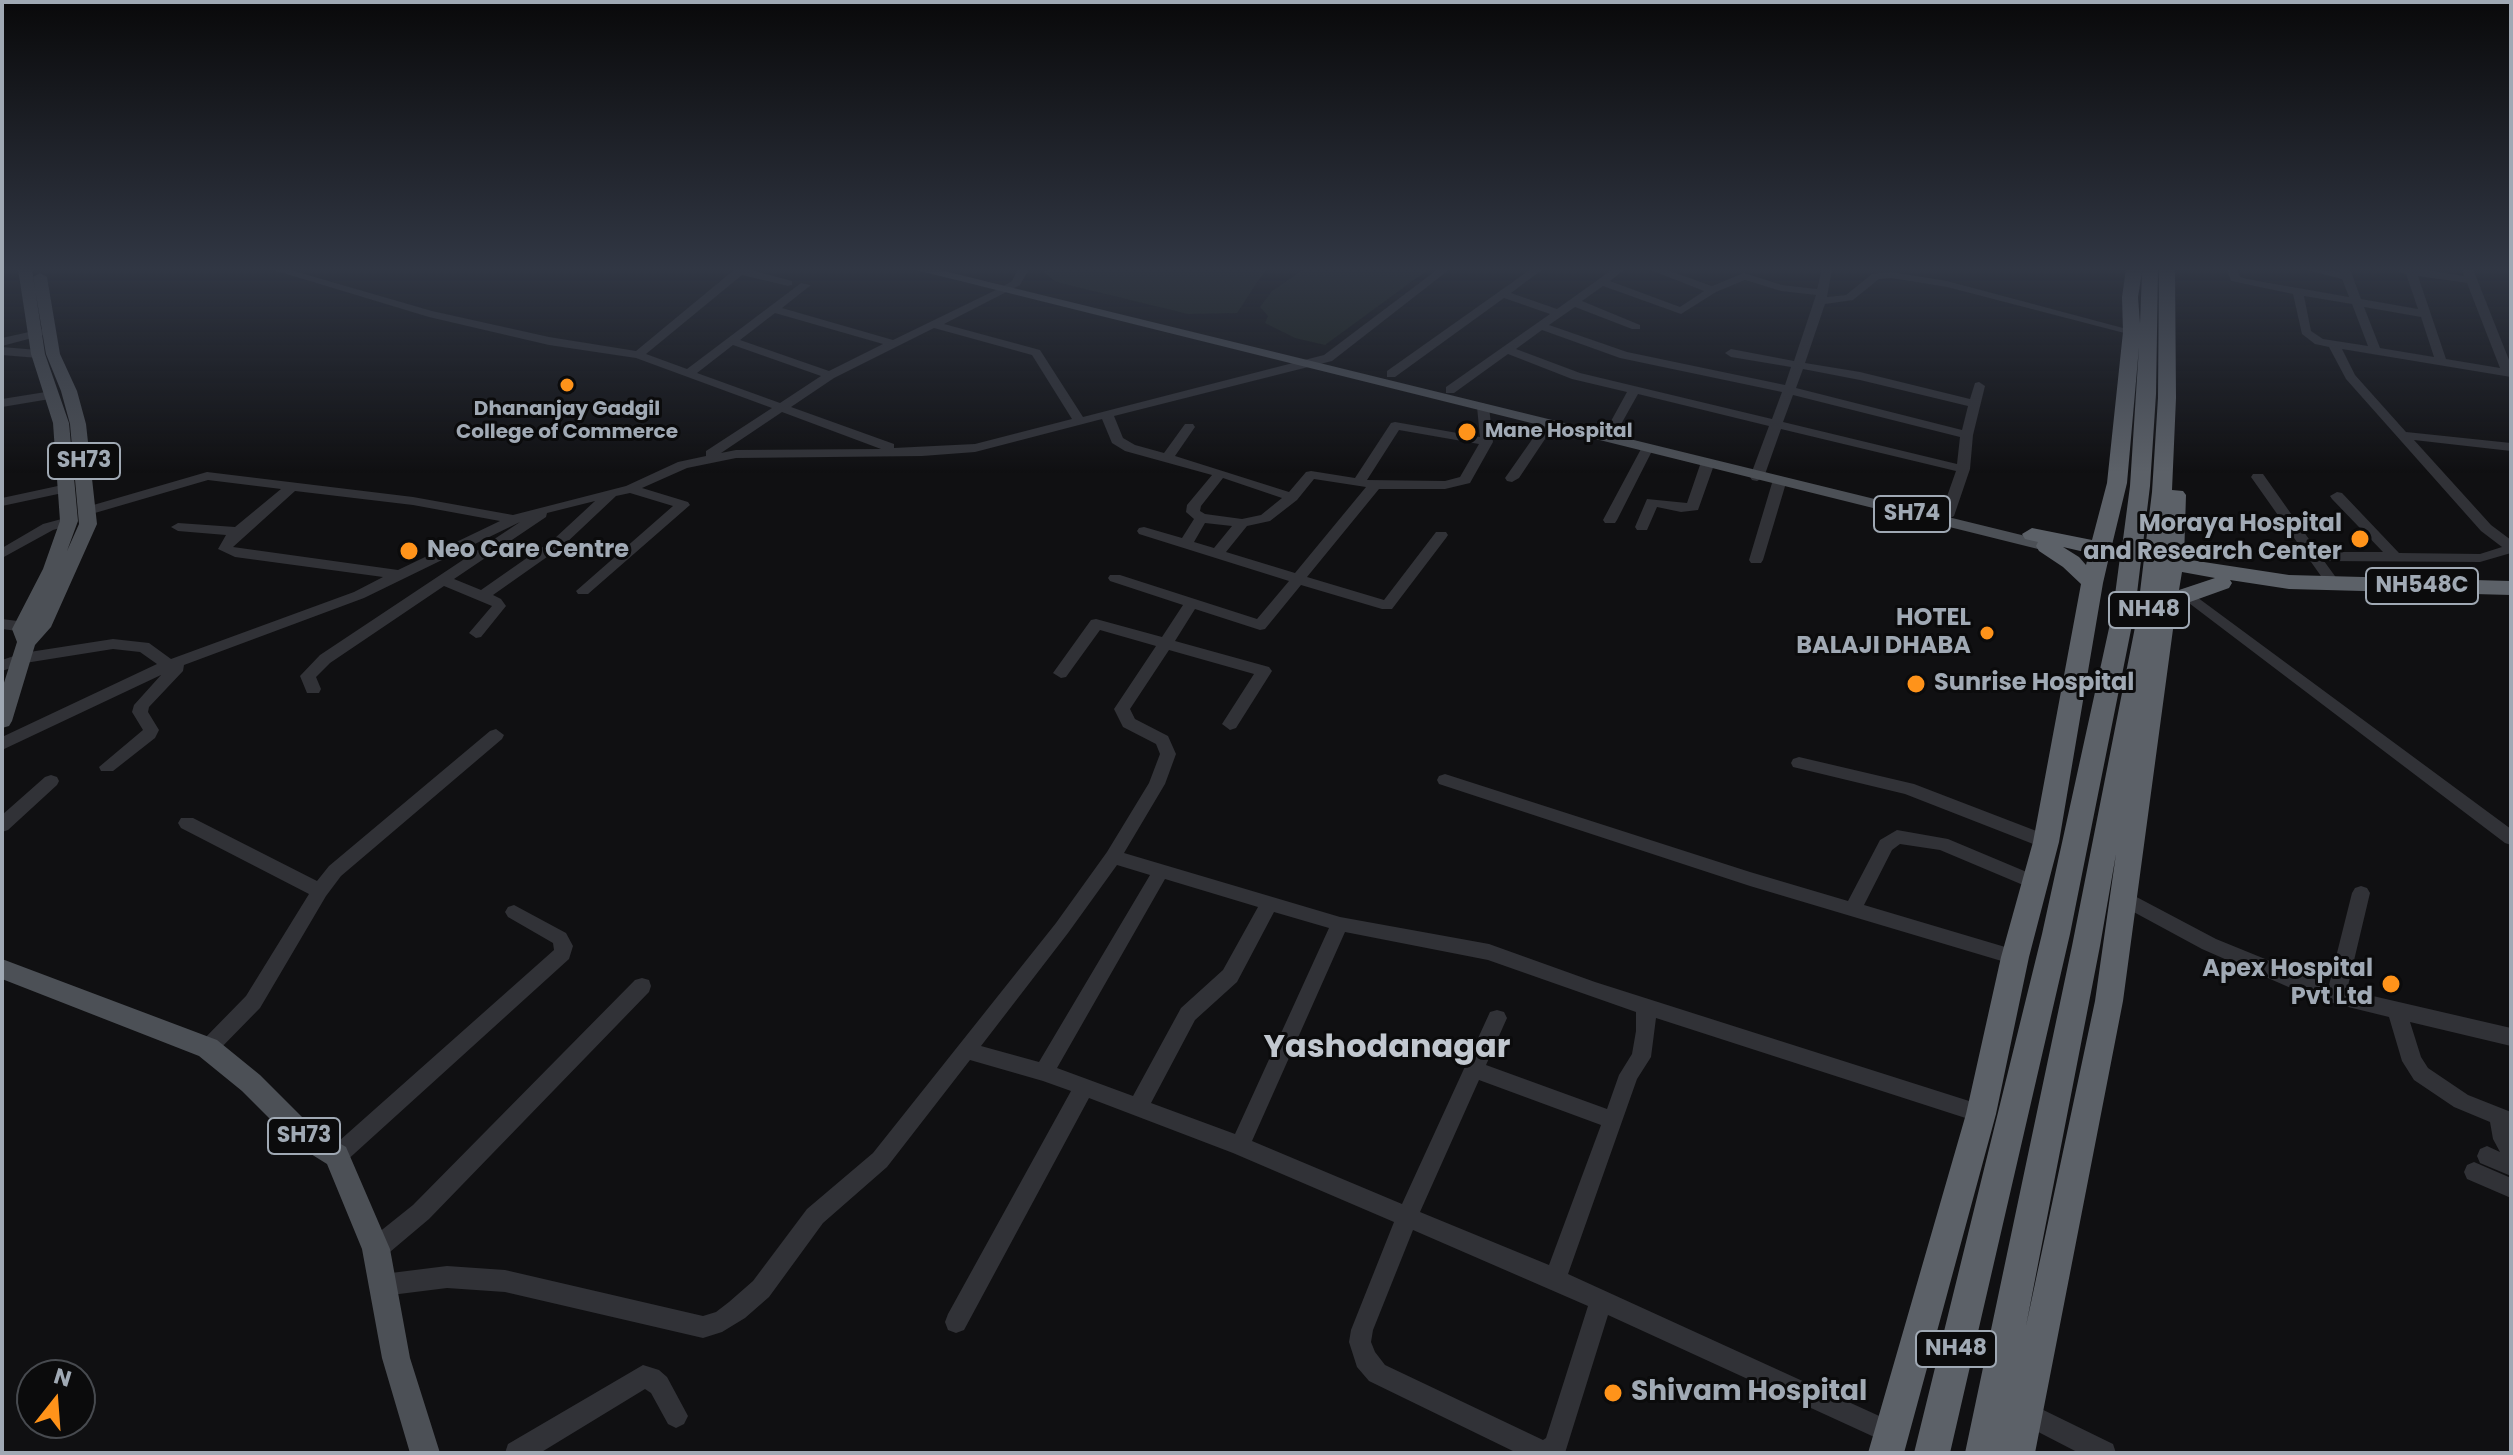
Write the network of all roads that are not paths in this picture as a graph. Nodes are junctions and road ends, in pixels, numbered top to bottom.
1 (22, 337) edge
2 (39, 337) edge
3 (44, 337) edge
4 (531, 337) edge
5 (660, 337) edge
6 (737, 337) edge
7 (870, 337) edge
8 (910, 337) edge
9 (978, 337) edge
10 (1215, 337) edge
11 (1242, 337) edge
12 (1356, 337) edge
13 (1443, 337) edge
14 (1524, 337) edge
15 (1572, 337) edge
16 (1808, 337) edge
17 (2132, 337) edge
18 (2147, 337) edge
19 (2167, 337) edge
20 (2181, 337) edge
21 (2309, 337) edge
22 (2370, 337) edge
23 (2433, 337) edge
24 (2495, 337) edge
25 (732, 341) junction
26 (2, 342) edge
27 (895, 344) junction
28 (2334, 345) junction
29 (1506, 349) junction
30 (2, 351) edge
31 (2376, 352) junction
32 (1731, 353) dead end
33 (32, 354) junction
34 (638, 355) junction
35 (1328, 358) junction
36 (2, 361) edge
37 (2441, 361) junction
38 (1308, 363) junction
39 (1799, 364) junction
40 (2509, 373) edge
41 (688, 374) junction
42 (1391, 374) junction
43 (830, 375) junction
44 (1979, 386) dead end
45 (1450, 390) junction
46 (1634, 390) junction
47 (1790, 390) junction
48 (52, 395) junction
49 (2, 403) edge
50 (1973, 404) junction
51 (1483, 407) junction
52 (782, 408) junction
53 (1107, 415) junction
54 (1080, 422) junction
55 (1549, 424) junction
56 (1777, 424) junction
57 (1189, 427) dead end
58 (1611, 432) junction
59 (1967, 435) junction
60 (2402, 435) junction
61 (1487, 442) junction
62 (2511, 447) edge
63 (1647, 449) junction
64 (902, 452) junction
65 (705, 458) junction
66 (1167, 458) junction
67 (1707, 465) junction
68 (1963, 469) junction
69 (1220, 473) junction
70 (1758, 473) junction
71 (2258, 477) dead end
72 (1512, 478) dead end
73 (1359, 482) junction
74 (1779, 483) junction
75 (1375, 485) junction
76 (292, 486) junction
77 (67, 488) junction
78 (630, 489) junction
79 (614, 492) junction
80 (1280, 493) junction
81 (2337, 496) dead end
82 (2, 502) edge
83 (546, 509) junction
84 (88, 511) junction
85 (1947, 516) junction
86 (1201, 518) junction
87 (514, 519) junction
88 (1610, 520) dead end
89 (69, 521) junction
90 (2105, 521) junction
91 (1242, 523) junction
92 (178, 527) dead end
93 (1642, 527) dead end
94 (2175, 527) junction
95 (1144, 531) dead end
96 (240, 532) junction
97 (1441, 535) dead end
98 (2039, 540) junction
99 (1186, 544) junction
100 (2511, 547) edge
101 (2, 554) edge
102 (1217, 554) junction
103 (2316, 556) junction
104 (2395, 557) junction
105 (1756, 560) dead end
106 (2096, 563) junction
107 (399, 575) junction
108 (1115, 578) dead end
109 (1298, 579) junction
110 (443, 580) junction
111 (2262, 580) junction
112 (2333, 583) junction
113 (2174, 584) junction
114 (2511, 588) edge
115 (583, 591) dead end
116 (482, 596) junction
117 (2511, 598) edge
118 (1192, 603) junction
119 (2, 624) edge
120 (476, 633) dead end
121 (1165, 642) junction
122 (23, 643) junction
123 (2080, 643) junction
124 (186, 659) junction
125 (169, 665) junction
126 (2156, 665) junction
127 (2, 666) edge
128 (1061, 673) dead end
129 (313, 689) dead end
130 (2, 721) edge
131 (1230, 724) dead end
132 (496, 735) dead end
133 (2, 744) edge
134 (1799, 763) dead end
135 (107, 767) dead end
136 (1445, 780) dead end
137 (51, 781) dead end
138 (187, 823) dead end
139 (2, 825) edge
140 (2511, 838) edge
141 (2046, 842) junction
142 (1113, 857) junction
143 (1161, 871) junction
144 (2035, 883) junction
145 (320, 891) junction
146 (2361, 893) dead end
147 (2123, 898) junction
148 (1270, 903) junction
149 (1853, 909) junction
150 (514, 912) dead end
151 (1340, 924) junction
152 (2015, 957) junction
153 (2, 969) edge
154 (642, 986) dead end
155 (2336, 996) junction
156 (1646, 1006) junction
157 (2397, 1011) junction
158 (1497, 1018) dead end
159 (2511, 1037) edge
160 (208, 1048) junction
161 (967, 1051) junction
162 (1473, 1069) junction
163 (1044, 1072) junction
164 (1084, 1087) junction
165 (1138, 1107) junction
166 (1981, 1114) junction
167 (2505, 1119) edge
168 (1612, 1120) junction
169 (1240, 1146) junction
170 (2511, 1149) edge
171 (337, 1156) junction
172 (2511, 1166) edge
173 (2511, 1188) edge
174 (1407, 1217) junction
175 (376, 1249) junction
176 (1555, 1279) junction
177 (383, 1285) junction
178 (1601, 1300) junction
179 (956, 1322) dead end
180 (2025, 1413) junction
181 (676, 1416) dead end
182 (1888, 1443) edge
183 (425, 1453) edge
184 (517, 1453) edge
185 (1545, 1453) edge
186 (1932, 1453) edge
187 (1983, 1453) edge
188 (2017, 1453) edge
189 (2104, 1453) edge

1 - 26 street
2 - 33 main road, SH73
3 - 84 main road, SH73
4 - 34 street
5 - 34 street
6 - 25 street
7 - 27 street
8 - 27 street
9 - 54 street
10 - 38 main road, SH74
11 - 35 main road, SH74
12 - 35 street
13 - 42 street
14 - 29 street
15 - 47 street
16 - 39 street
17 - 90 highway
18 - 186 highway, NH48
19 - 187 highway, NH48
20 - 94 highway
21 - 28 street
22 - 31 street
23 - 37 street
24 - 40 street
25 - 41 street
25 - 43 street
27 - 43 street
28 - 31 street
28 - 60 street
29 - 45 street
29 - 46 street
30 - 33 street
31 - 37 street
32 - 39 street
33 - 36 street
33 - 48 main road, SH73
34 - 41 street
35 - 38 street
35 - 42 main road, SH74
37 - 40 street
38 - 51 main road, SH74
38 - 53 street
39 - 47 street
39 - 50 street
41 - 52 street
42 - 45 main road, SH74
43 - 52 street
44 - 50 street
45 - 58 main road, SH74
46 - 56 street
46 - 58 street
47 - 56 street
47 - 59 street
48 - 49 street
48 - 77 main road, SH73
50 - 59 street
51 - 55 main road, SH74
51 - 61 street
52 - 64 street
52 - 65 street
53 - 54 street
53 - 66 street
54 - 64 street
55 - 63 main road, SH74
55 - 72 street
56 - 68 street
56 - 70 street
57 - 66 street
58 - 70 main road, SH74
59 - 68 street
60 - 62 street
60 - 100 street
61 - 73 street
61 - 75 street
63 - 67 main road, SH74
63 - 88 street
64 - 65 street
65 - 78 street
66 - 69 street
67 - 70 main road, SH74
67 - 93 street
68 - 85 street
69 - 80 street
69 - 86 street
70 - 74 main road, SH74
70 - 85 main road, SH74
71 - 103 street
73 - 75 street
73 - 80 street
74 - 98 main road, SH74
74 - 105 street
75 - 109 street
76 - 84 street
76 - 87 street
76 - 96 street
77 - 82 street
77 - 89 main road, SH73
78 - 79 street
78 - 115 street
79 - 83 street
79 - 116 street
80 - 91 street
81 - 104 street
83 - 87 street
83 - 110 street
84 - 122 main road, SH73
85 - 98 main road, SH74
86 - 91 street
86 - 99 street
87 - 107 street
89 - 101 street
89 - 122 main road, SH73
90 - 98 highway
90 - 106 highway
91 - 102 street
92 - 96 street
94 - 111 highway
94 - 113 highway
95 - 99 street
96 - 107 street
97 - 109 street
98 - 106 highway, SH74
98 - 106 highway
99 - 102 street
100 - 104 street
102 - 109 street
103 - 104 street
103 - 112 street
106 - 113 highway, NH548C
106 - 123 highway
107 - 124 street
108 - 118 street
109 - 118 street
110 - 116 street
110 - 129 street
111 - 112 highway, NH548C
111 - 113 highway, NH548C
112 - 114 highway, NH548C
113 - 117 highway, NH548C
113 - 126 highway
113 - 140 street
116 - 120 street
118 - 121 street
119 - 122 street
121 - 128 street
121 - 131 street
121 - 142 street
122 - 125 street
122 - 127 street
122 - 130 main road, SH73
123 - 126 highway
123 - 141 highway
124 - 125 street
124 - 135 street
125 - 133 street
126 - 147 highway
132 - 145 street
134 - 141 street
136 - 149 street
137 - 139 street
138 - 145 street
141 - 144 highway
142 - 143 street
142 - 161 street
143 - 148 street
143 - 163 street
144 - 149 street
144 - 152 highway
145 - 160 street
146 - 155 street
147 - 155 street
147 - 180 highway
148 - 151 street
148 - 165 street
149 - 152 street
150 - 171 street
151 - 156 street
151 - 169 street
152 - 166 highway
153 - 160 main road, SH73
154 - 175 street
155 - 157 street
156 - 166 street
156 - 168 street
157 - 159 street
157 - 167 street
158 - 162 street
160 - 171 main road, SH73
161 - 163 street
161 - 177 street
162 - 168 street
162 - 174 street
163 - 164 street
164 - 165 street
164 - 179 street
165 - 169 street
166 - 182 highway
167 - 170 street
168 - 176 street
169 - 174 street
171 - 175 main road, SH73
172 - 173 street
174 - 176 street
174 - 185 street
175 - 177 main road, SH73
176 - 178 street
177 - 183 main road, SH73
178 - 182 street
178 - 185 street
180 - 188 highway
180 - 189 street
181 - 184 street

